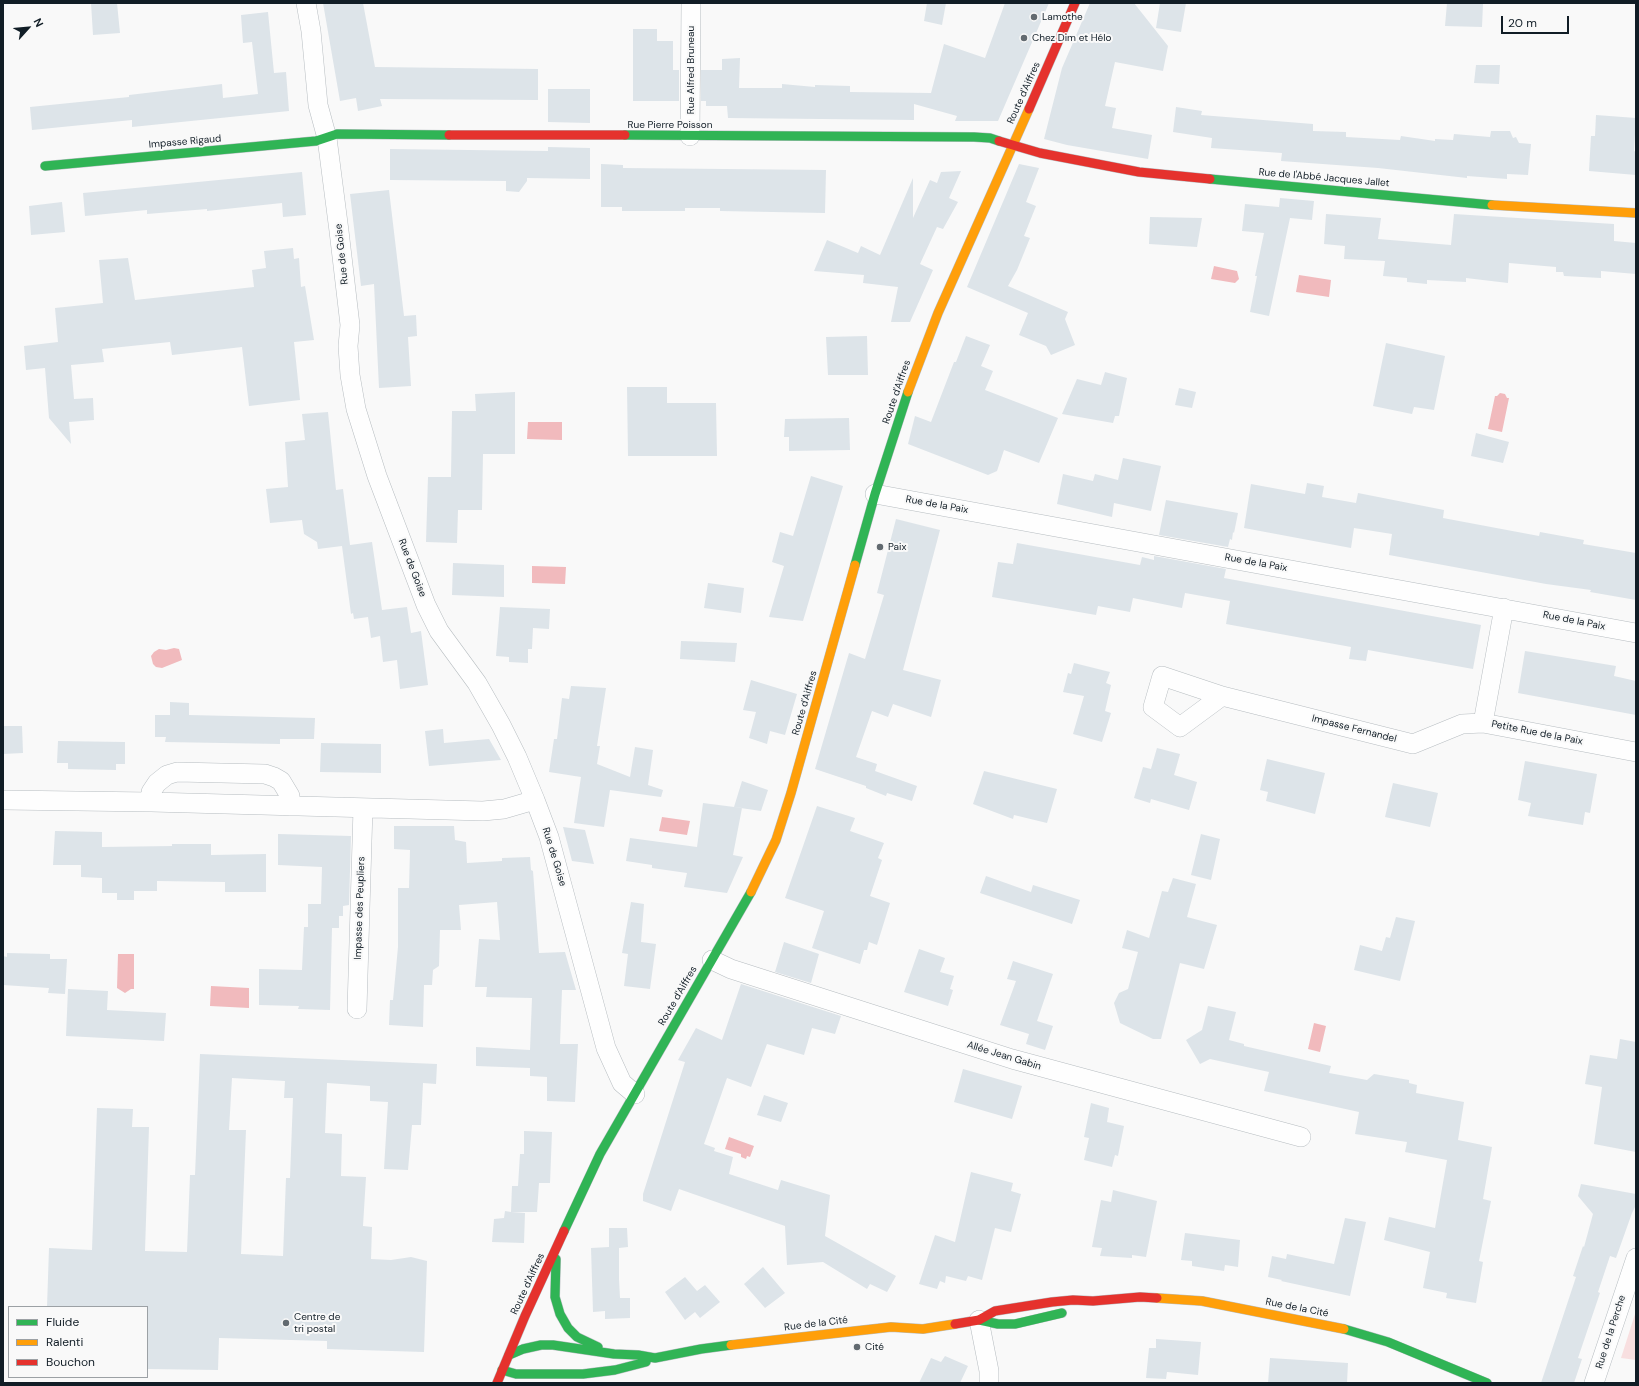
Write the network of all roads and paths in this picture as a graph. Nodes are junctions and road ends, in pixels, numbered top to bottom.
1 (306, 3) edge
2 (691, 3) edge
3 (1075, 3) edge
4 (690, 136) junction
5 (327, 138) junction
6 (1012, 145) junction
7 (45, 166) dead end
8 (1636, 213) edge
9 (875, 494) junction
10 (1504, 608) junction
11 (1636, 633) edge
12 (1222, 696) dead end
13 (1483, 723) junction
14 (1636, 752) edge
15 (3, 800) edge
16 (535, 800) junction
17 (152, 802) junction
18 (290, 806) junction
19 (363, 808) junction
20 (712, 960) junction
21 (357, 1009) dead end
22 (635, 1094) junction
23 (1302, 1137) dead end
24 (556, 1248) junction
25 (1636, 1258) edge
26 (1093, 1301) junction
27 (979, 1320) junction
28 (509, 1354) junction
29 (614, 1354) junction
30 (655, 1358) junction
31 (502, 1370) junction
32 (497, 1383) edge
33 (989, 1383) edge
34 (1487, 1383) edge
35 (1594, 1383) edge

1 - 5 street, Rue de Goise
2 - 4 street, Rue Alfred Bruneau
3 - 6 street, Route d'Aiffres
4 - 5 street, Rue Pierre Poisson
4 - 6 street, Rue Pierre Poisson
5 - 7 street, Impasse Rigaud
5 - 16 street, Rue de Goise
6 - 8 street, Rue de l'Abbé Jacques Jallet
6 - 9 street, Route d'Aiffres
9 - 10 street, Rue de la Paix
9 - 20 street, Route d'Aiffres
10 - 11 street, Rue de la Paix
10 - 13 street, Petite Rue de la Paix
12 - 13 street, Impasse Fernandel
13 - 14 street, Petite Rue de la Paix
15 - 17 street
16 - 19 street
16 - 22 street, Rue de Goise
17 - 18 street
17 - 18 street
18 - 19 street
19 - 21 street, Impasse des Peupliers
20 - 22 street, Route d'Aiffres
20 - 23 street, Allée Jean Gabin
22 - 24 street, Route d'Aiffres
24 - 28 street, Route d'Aiffres
24 - 29 street, Rue de la Cité
25 - 35 street, Rue de la Perche
26 - 27 street, Rue de la Cité
26 - 27 street, Rue de la Cité
26 - 34 street, Rue de la Cité
27 - 30 street, Rue de la Cité
27 - 33 street
28 - 29 street, Rue de la Cité
28 - 31 street, Route d'Aiffres
29 - 30 street, Rue de la Cité
30 - 31 street, Rue de la Cité
31 - 32 street, Route d'Aiffres

